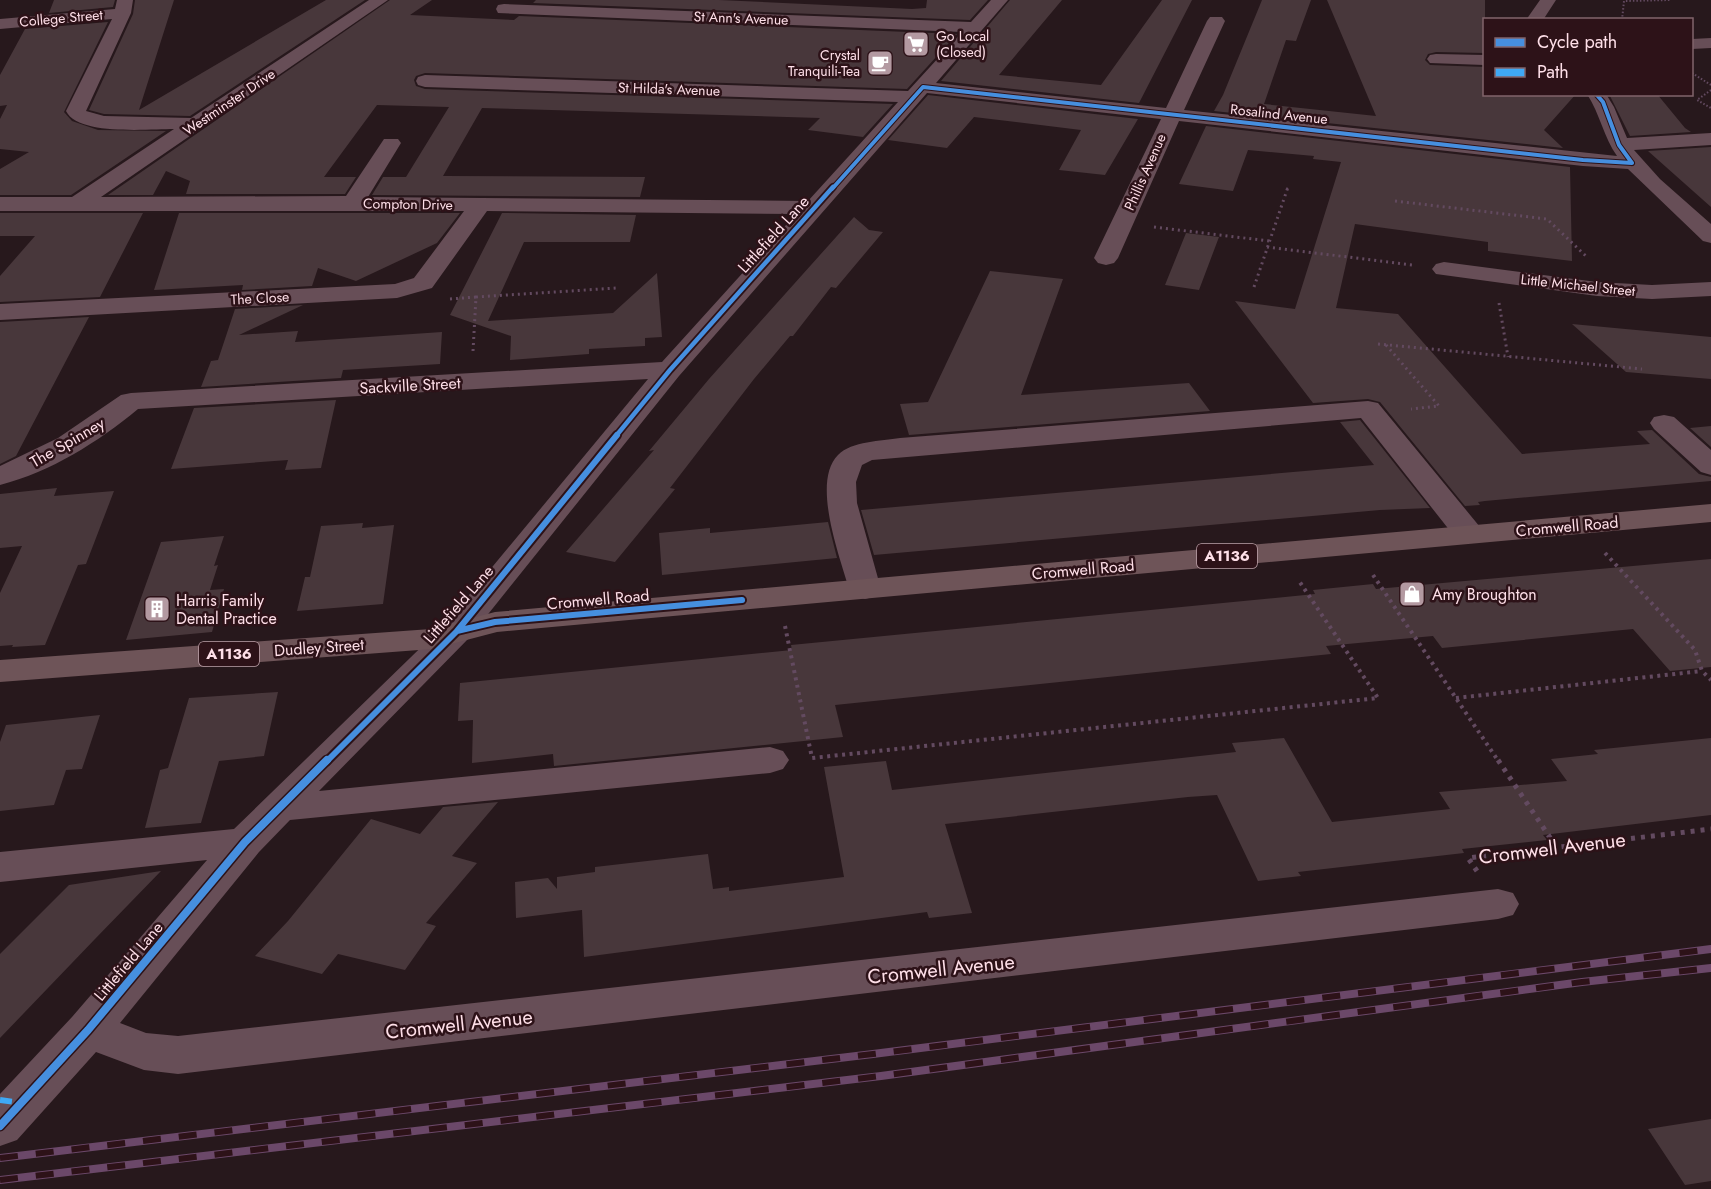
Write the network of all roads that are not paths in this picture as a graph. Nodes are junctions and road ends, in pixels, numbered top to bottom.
1 (380, 0) edge
2 (1000, 0) edge
3 (1548, 0) edge
4 (124, 7) edge
5 (504, 9) dead end
6 (1535, 18) edge
7 (1216, 21) dead end
8 (0, 24) edge
9 (977, 27) junction
10 (1711, 43) edge
11 (1693, 44) edge
12 (1436, 59) dead end
13 (1483, 60) edge
14 (425, 81) dead end
15 (918, 92) junction
16 (1598, 96) edge
17 (1171, 114) junction
18 (198, 124) junction
19 (1711, 139) edge
20 (390, 144) dead end
21 (1619, 145) junction
22 (1632, 163) junction
23 (78, 203) junction
24 (353, 203) junction
25 (0, 204) edge
26 (480, 205) junction
27 (815, 208) junction
28 (1711, 236) edge
29 (1106, 258) dead end
30 (1444, 269) road end
31 (1711, 289) edge
32 (0, 312) edge
33 (670, 370) junction
34 (132, 395) joint
35 (1664, 423) dead end
36 (1711, 466) edge
37 (0, 476) edge
38 (1711, 513) edge
39 (1469, 534) junction
40 (865, 589) junction
41 (457, 631) junction
42 (0, 671) edge
43 (770, 760) dead end
44 (278, 808) junction
45 (245, 842) junction
46 (0, 867) edge
47 (1498, 904) road end
48 (88, 1030) junction
49 (0, 1126) edge

1 - 18 street, Westminster Drive
2 - 9 street, Littlefield Lane
3 - 6 street
4 - 8 street, College Street
4 - 18 street
5 - 9 street, St Ann's Avenue
7 - 17 street, Phillis Avenue
9 - 15 street, Littlefield Lane
10 - 11 street
12 - 13 street
14 - 15 street, St Hilda's Avenue
15 - 17 street, Rosalind Avenue
15 - 27 street, Littlefield Lane
16 - 21 street
17 - 22 street, Rosalind Avenue
17 - 29 street, Phillis Avenue
18 - 23 street, Westminster Drive
19 - 21 street
20 - 24 street
21 - 22 street
22 - 28 street
23 - 24 street, Compton Drive
23 - 25 street, Compton Drive
24 - 26 street, Compton Drive
26 - 27 street, Compton Drive
26 - 32 street, The Close
27 - 33 street, Littlefield Lane
30 - 31 street, Little Michael Street
33 - 34 street, Sackville Street
33 - 41 street, Littlefield Lane
34 - 37 street, The Spinney
35 - 36 street
38 - 39 main road, Cromwell Road / A1136
39 - 40 main road, Cromwell Road / A1136
39 - 40 street
40 - 41 main road, Cromwell Road / A1136
41 - 42 main road, Dudley Street / A1136
41 - 44 street, Littlefield Lane
43 - 44 street
44 - 45 street, Littlefield Lane
45 - 46 street
45 - 48 street, Littlefield Lane
47 - 48 street, Cromwell Avenue
48 - 49 street, Littlefield Lane

